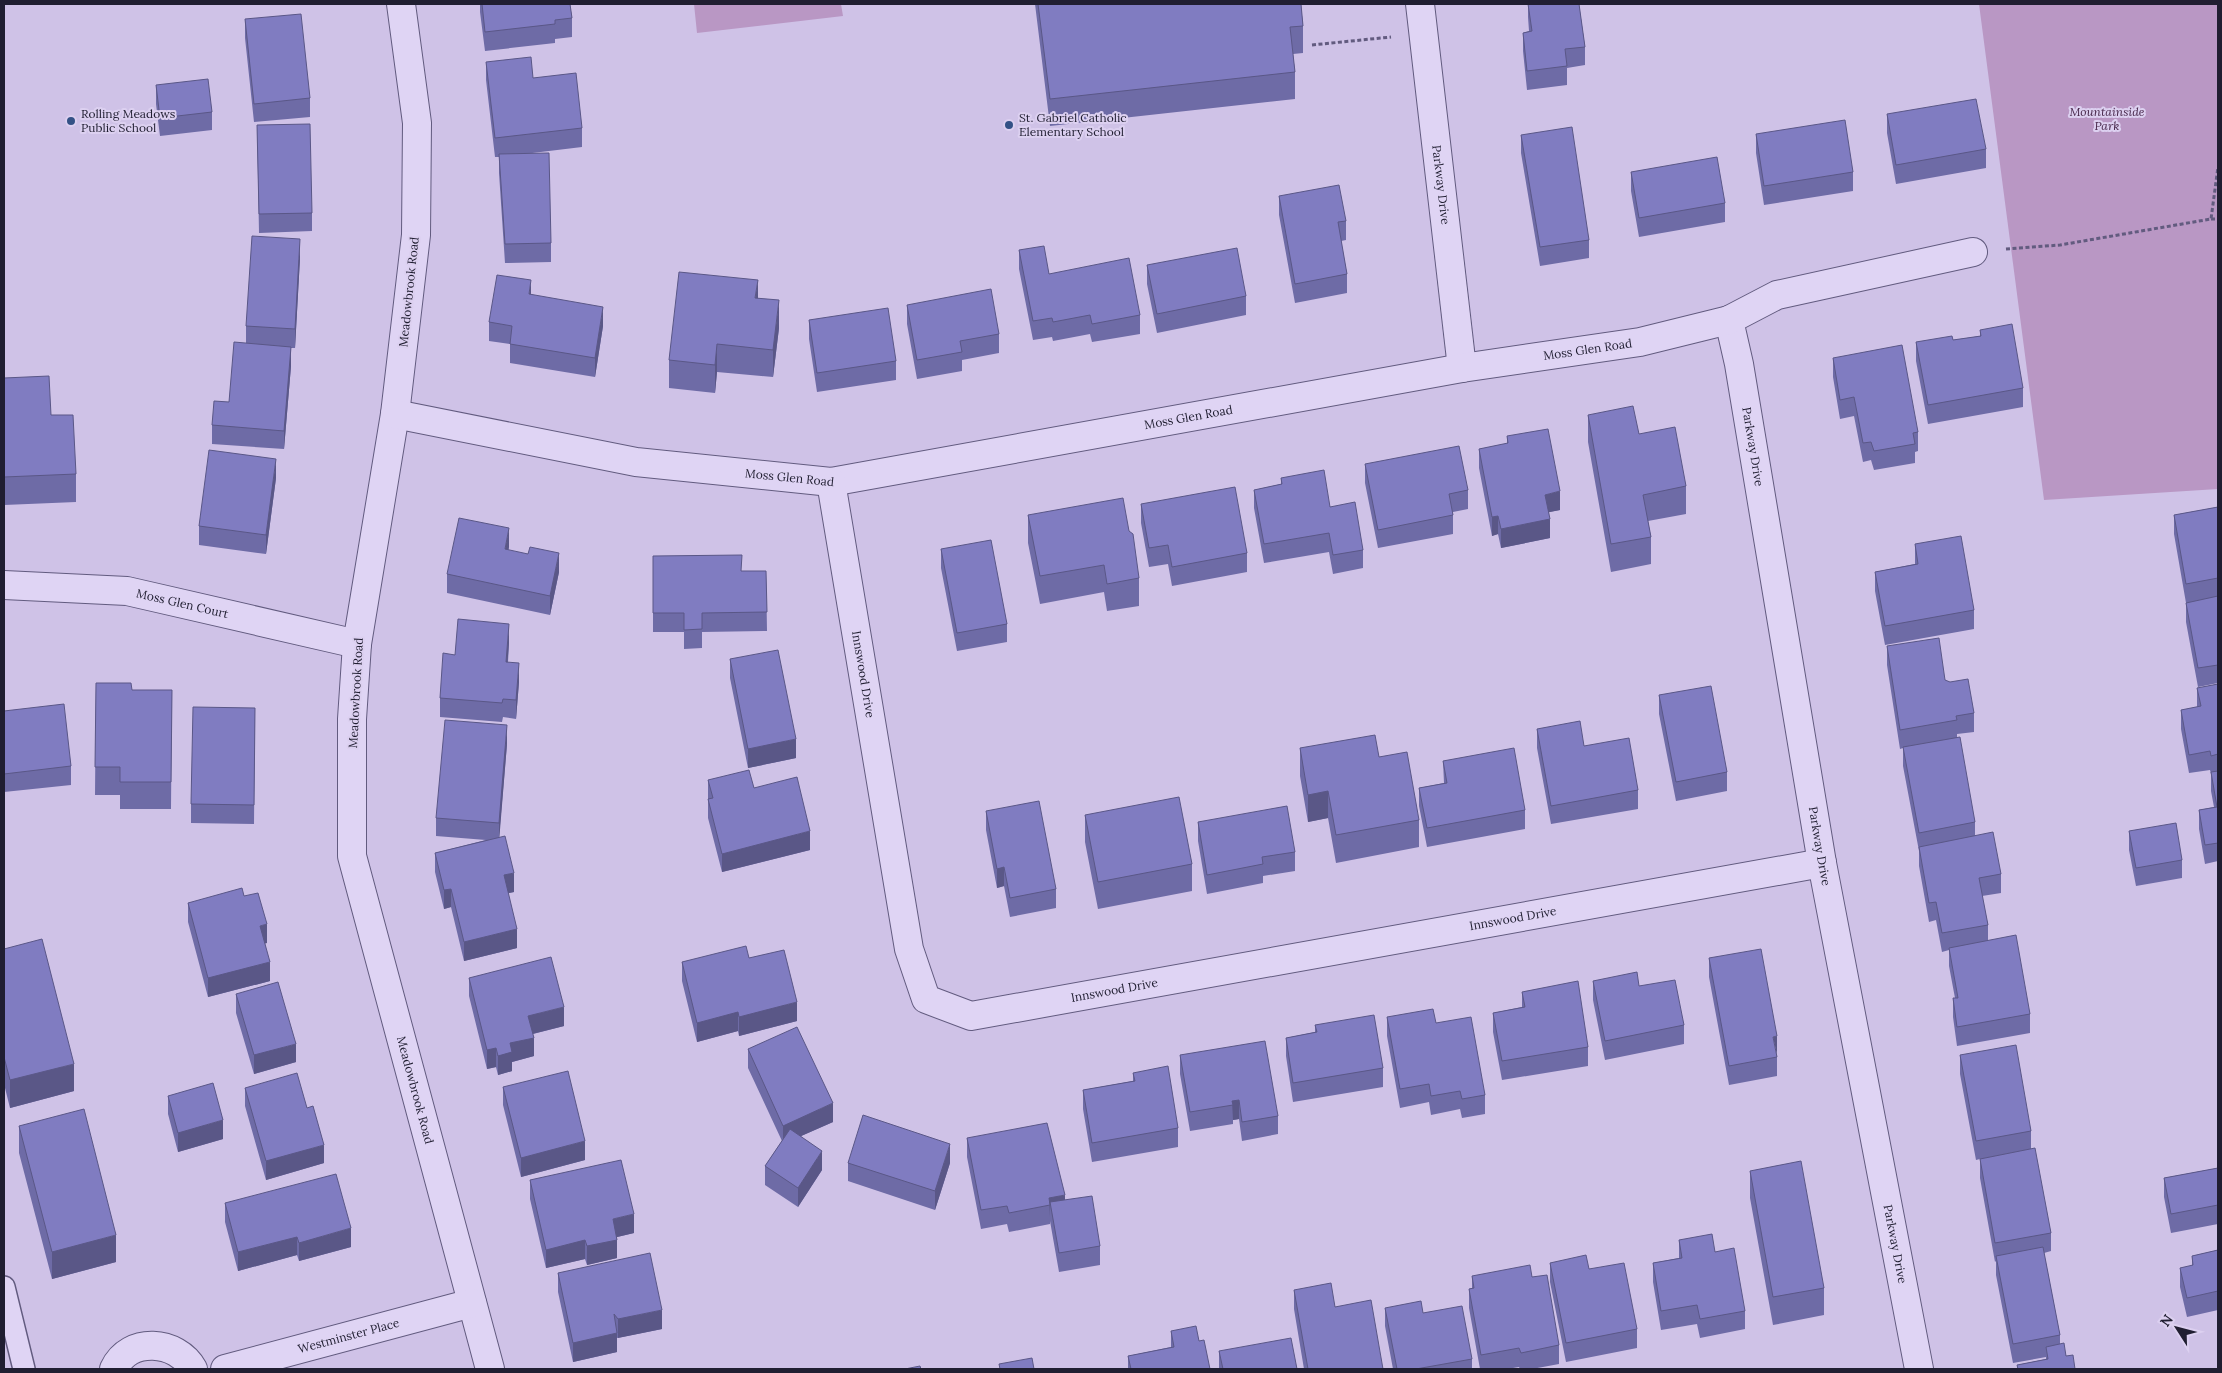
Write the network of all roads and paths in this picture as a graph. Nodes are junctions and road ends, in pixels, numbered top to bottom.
1 (401, 4) edge
2 (1420, 4) edge
3 (1424, 34) junction
4 (1312, 45) dead end
5 (2218, 168) edge
6 (2211, 219) junction
7 (2218, 219) edge
8 (1973, 252) joint
9 (1729, 320) junction
10 (1462, 368) junction
11 (395, 414) junction
12 (831, 482) junction
13 (4, 585) edge
14 (357, 644) junction
15 (1822, 863) junction
16 (4, 1287) edge
17 (472, 1302) junction
18 (24, 1369) edge
19 (114, 1369) edge
20 (193, 1369) edge
21 (224, 1369) edge
22 (490, 1369) edge
23 (1919, 1369) edge

1 - 11 street, Meadowbrook Road
2 - 3 street, Parkway Drive
3 - 4 path
3 - 10 street, Parkway Drive
5 - 6 path
6 - 7 path
6 - 8 path
8 - 9 street, Moss Glen Road
9 - 10 street, Moss Glen Road
9 - 15 street, Parkway Drive
10 - 12 street, Moss Glen Road
11 - 12 street, Moss Glen Road
11 - 14 street, Meadowbrook Road
12 - 15 street, Innswood Drive
13 - 14 street, Moss Glen Court
14 - 17 street, Meadowbrook Road
15 - 23 street, Parkway Drive
16 - 18 lane
17 - 21 street, Westminster Place
17 - 22 street, Meadowbrook Road
19 - 20 street

